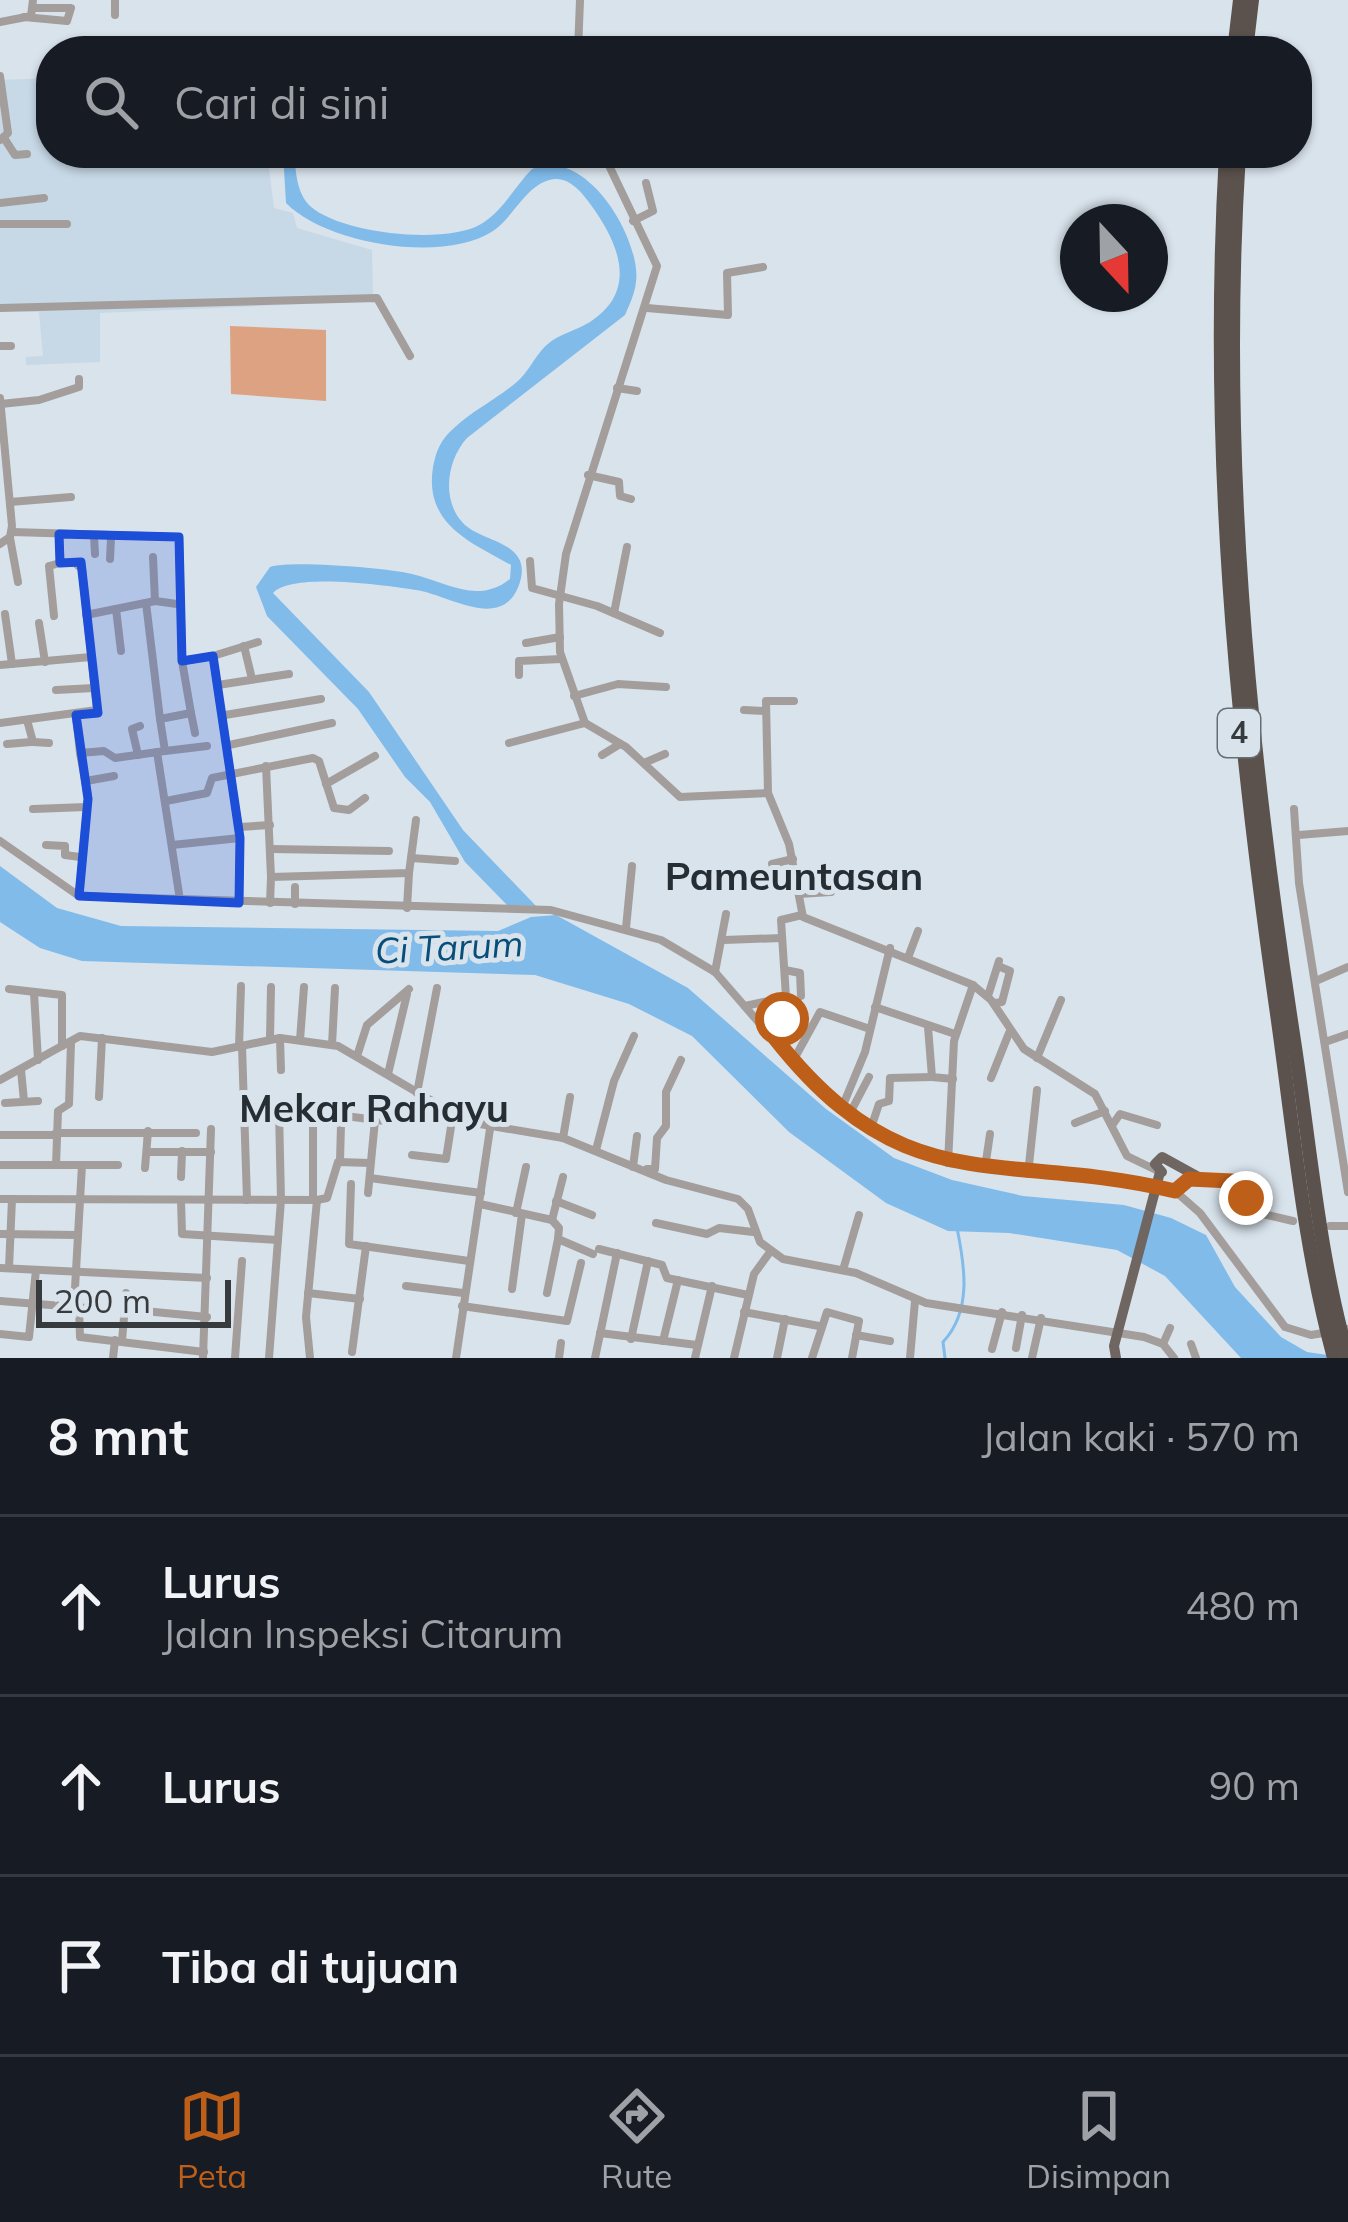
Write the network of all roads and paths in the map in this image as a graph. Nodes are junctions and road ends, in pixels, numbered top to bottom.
1 (115, 0) edge
2 (580, 0) edge
3 (1240, 0) edge
4 (1252, 0) edge
5 (33, 4) edge
6 (115, 15) dead end
7 (24, 17) junction
8 (0, 22) edge
9 (579, 36) edge
10 (1236, 36) edge
11 (1248, 36) edge
12 (0, 76) edge
13 (2, 139) edge
14 (28, 154) dead end
15 (610, 168) edge
16 (1225, 168) edge
17 (1239, 168) edge
18 (646, 183) dead end
19 (44, 198) dead end
20 (0, 203) edge
21 (633, 221) junction
22 (0, 224) edge
23 (67, 224) dead end
24 (763, 267) dead end
25 (0, 308) edge
26 (646, 308) junction
27 (0, 346) edge
28 (11, 346) dead end
29 (410, 356) dead end
30 (80, 379) dead end
31 (616, 388) junction
32 (637, 391) dead end
33 (1, 400) edge
34 (2, 434) edge
35 (588, 475) junction
36 (4, 478) edge
37 (71, 497) dead end
38 (631, 499) dead end
39 (10, 502) junction
40 (59, 533) junction
41 (11, 534) junction
42 (94, 536) junction
43 (110, 538) junction
44 (0, 544) edge
45 (627, 548) dead end
46 (94, 554) dead end
47 (153, 557) dead end
48 (110, 559) dead end
49 (530, 561) dead end
50 (60, 563) junction
51 (18, 581) dead end
52 (560, 595) junction
53 (151, 602) junction
54 (177, 604) junction
55 (116, 609) junction
56 (614, 613) junction
57 (5, 614) dead end
58 (86, 615) junction
59 (54, 616) dead end
60 (39, 623) dead end
61 (660, 633) dead end
62 (560, 637) junction
63 (258, 642) dead end
64 (526, 643) dead end
65 (244, 646) junction
66 (121, 651) dead end
67 (213, 656) junction
68 (91, 657) junction
69 (561, 659) junction
70 (182, 661) junction
71 (45, 662) junction
72 (13, 664) junction
73 (0, 665) edge
74 (289, 674) dead end
75 (519, 675) dead end
76 (252, 680) junction
77 (218, 685) junction
78 (666, 687) dead end
79 (94, 688) junction
80 (56, 690) dead end
81 (574, 696) junction
82 (321, 699) dead end
83 (794, 701) dead end
84 (744, 710) dead end
85 (766, 711) junction
86 (191, 713) junction
87 (225, 715) junction
88 (76, 716) junction
89 (160, 719) junction
90 (27, 720) junction
91 (0, 723) edge
92 (332, 723) dead end
93 (585, 723) junction
94 (140, 726) dead end
95 (196, 733) dead end
96 (33, 742) junction
97 (49, 742) dead end
98 (509, 743) dead end
99 (621, 743) junction
100 (8, 744) dead end
101 (229, 745) junction
102 (207, 746) dead end
103 (161, 751) junction
104 (80, 753) junction
105 (138, 754) junction
106 (602, 754) dead end
107 (665, 754) dead end
108 (375, 756) dead end
109 (644, 763) junction
110 (266, 766) junction
111 (232, 772) junction
112 (114, 776) dead end
113 (86, 781) junction
114 (326, 784) junction
115 (768, 793) junction
116 (364, 798) dead end
117 (166, 801) junction
118 (33, 808) dead end
119 (86, 808) junction
120 (1294, 809) dead end
121 (416, 820) dead end
122 (270, 824) junction
123 (1348, 831) edge
124 (239, 832) junction
125 (1299, 835) junction
126 (0, 841) edge
127 (46, 845) dead end
128 (172, 845) junction
129 (272, 849) junction
130 (389, 851) dead end
131 (80, 857) junction
132 (411, 858) junction
133 (793, 859) junction
134 (455, 861) dead end
135 (772, 864) dead end
136 (632, 866) dead end
137 (409, 873) junction
138 (271, 877) junction
139 (296, 887) dead end
140 (831, 892) dead end
141 (799, 894) junction
142 (79, 896) junction
143 (180, 900) junction
144 (239, 903) junction
145 (270, 903) junction
146 (295, 904) junction
147 (407, 908) junction
148 (726, 914) dead end
149 (802, 915) junction
150 (626, 928) junction
151 (919, 931) dead end
152 (782, 938) junction
153 (724, 940) junction
154 (890, 948) junction
155 (909, 955) junction
156 (999, 963) dead end
157 (1348, 967) edge
158 (785, 970) junction
159 (715, 972) junction
160 (1318, 980) junction
161 (974, 985) junction
162 (241, 986) dead end
163 (271, 987) dead end
164 (304, 987) dead end
165 (335, 988) dead end
166 (437, 988) dead end
167 (9, 989) dead end
168 (34, 993) junction
169 (801, 996) dead end
170 (991, 1000) junction
171 (1061, 1000) dead end
172 (743, 1006) junction
173 (875, 1007) junction
174 (782, 1019) dead end
175 (928, 1027) junction
176 (870, 1029) junction
177 (956, 1034) junction
178 (1009, 1034) junction
179 (1348, 1034) edge
180 (634, 1036) dead end
181 (774, 1037) junction
182 (102, 1038) junction
183 (275, 1038) junction
184 (300, 1040) junction
185 (1328, 1041) junction
186 (66, 1043) junction
187 (332, 1045) junction
188 (240, 1047) junction
189 (358, 1053) junction
190 (1036, 1058) junction
191 (38, 1060) junction
192 (681, 1060) dead end
193 (793, 1061) junction
194 (21, 1070) junction
195 (281, 1070) dead end
196 (388, 1074) junction
197 (869, 1076) dead end
198 (932, 1078) junction
199 (991, 1078) dead end
200 (953, 1079) junction
201 (0, 1080) edge
202 (1036, 1090) dead end
203 (417, 1093) junction
204 (99, 1097) dead end
205 (570, 1097) dead end
206 (24, 1100) junction
207 (38, 1101) dead end
208 (5, 1103) dead end
209 (245, 1106) junction
210 (1105, 1111) junction
211 (845, 1113) junction
212 (453, 1114) junction
213 (313, 1115) dead end
214 (375, 1120) junction
215 (393, 1122) dead end
216 (1075, 1123) dead end
217 (1112, 1125) junction
218 (1157, 1125) dead end
219 (490, 1129) junction
220 (871, 1129) junction
221 (212, 1130) dead end
222 (148, 1131) junction
223 (196, 1133) dead end
224 (56, 1134) junction
225 (990, 1134) dead end
226 (0, 1135) edge
227 (637, 1136) dead end
228 (563, 1138) junction
229 (596, 1150) junction
230 (147, 1151) junction
231 (182, 1151) junction
232 (212, 1151) junction
233 (412, 1155) dead end
234 (340, 1161) junction
235 (370, 1162) junction
236 (948, 1163) junction
237 (0, 1165) edge
238 (56, 1165) junction
239 (82, 1165) junction
240 (118, 1165) dead end
241 (526, 1167) dead end
242 (145, 1168) dead end
243 (985, 1168) junction
244 (637, 1169) junction
245 (1159, 1170) junction
246 (1028, 1174) junction
247 (181, 1177) dead end
248 (563, 1177) dead end
249 (1194, 1177) junction
250 (370, 1178) junction
251 (350, 1184) dead end
252 (1175, 1191) junction
253 (1348, 1192) edge
254 (368, 1193) dead end
255 (482, 1193) junction
256 (0, 1199) edge
257 (12, 1199) junction
258 (181, 1199) junction
259 (212, 1200) junction
260 (247, 1200) junction
261 (281, 1200) junction
262 (315, 1200) junction
263 (81, 1201) junction
264 (556, 1201) junction
265 (480, 1204) junction
266 (515, 1213) junction
267 (592, 1215) dead end
268 (859, 1215) dead end
269 (552, 1220) junction
270 (1293, 1221) dead end
271 (656, 1223) dead end
272 (1330, 1226) dead end
273 (1348, 1226) edge
274 (753, 1232) junction
275 (6, 1234) edge
276 (78, 1235) junction
277 (212, 1235) junction
278 (558, 1239) junction
279 (278, 1240) junction
280 (366, 1246) junction
281 (770, 1252) junction
282 (617, 1253) junction
283 (242, 1261) dead end
284 (469, 1261) junction
285 (648, 1261) junction
286 (581, 1263) dead end
287 (5, 1268) edge
288 (37, 1270) junction
289 (76, 1270) junction
290 (843, 1270) junction
291 (207, 1279) junction
292 (678, 1280) junction
293 (406, 1286) dead end
294 (712, 1286) junction
295 (512, 1289) dead end
296 (126, 1293) dead end
297 (463, 1293) junction
298 (548, 1293) dead end
299 (308, 1294) junction
300 (748, 1295) junction
301 (360, 1299) junction
302 (0, 1301) edge
303 (915, 1301) junction
304 (32, 1304) junction
305 (1327, 1305) junction
306 (77, 1306) junction
307 (462, 1306) junction
308 (100, 1309) dead end
309 (144, 1311) dead end
310 (744, 1312) junction
311 (1002, 1312) junction
312 (1022, 1315) junction
313 (207, 1317) junction
314 (1041, 1318) junction
315 (785, 1319) junction
316 (819, 1327) junction
317 (1170, 1328) dead end
318 (1348, 1329) edge
319 (0, 1334) edge
320 (599, 1334) junction
321 (856, 1335) junction
322 (631, 1339) junction
323 (118, 1340) junction
324 (890, 1340) dead end
325 (663, 1341) junction
326 (561, 1343) dead end
327 (1162, 1344) junction
328 (1191, 1344) dead end
329 (697, 1345) junction
330 (163, 1346) junction
331 (1116, 1346) edge
332 (1016, 1348) dead end
333 (992, 1349) dead end
334 (352, 1352) dead end
335 (204, 1355) edge
336 (113, 1358) edge
337 (161, 1358) edge
338 (235, 1358) edge
339 (269, 1358) edge
340 (310, 1358) edge
341 (456, 1358) edge
342 (560, 1358) edge
343 (595, 1358) edge
344 (695, 1358) edge
345 (734, 1358) edge
346 (777, 1358) edge
347 (812, 1358) edge
348 (852, 1358) edge
349 (910, 1358) edge
350 (1033, 1358) edge
351 (1106, 1358) edge
352 (1174, 1358) edge
353 (1196, 1358) edge
354 (1334, 1358) edge
355 (1348, 1358) edge

1 - 6 street
2 - 9 street
3 - 10 highway
4 - 11 highway
5 - 7 street
5 - 7 street
7 - 8 street
12 - 13 street
13 - 14 street
15 - 21 street
16 - 305 highway, 4
17 - 305 highway, 4
18 - 21 street
19 - 20 street
21 - 26 street
22 - 23 street
24 - 26 street
25 - 29 street
26 - 31 street
27 - 28 street
30 - 33 street
31 - 32 street
31 - 35 street
33 - 34 street
34 - 36 street
35 - 38 street
35 - 52 street
36 - 39 street
37 - 39 street
39 - 41 street
40 - 41 street
40 - 42 street
40 - 50 street
41 - 44 street
41 - 51 street
42 - 43 street
42 - 46 street
43 - 48 street
43 - 54 street
45 - 56 street
47 - 53 street
49 - 52 street
50 - 58 street
50 - 59 street
52 - 56 street
52 - 62 street
53 - 54 street
53 - 55 street
53 - 89 street
54 - 70 street
55 - 58 street
55 - 66 street
56 - 61 street
57 - 72 street
58 - 68 street
60 - 71 street
62 - 64 street
62 - 69 street
63 - 65 street
65 - 67 street
65 - 76 street
67 - 70 street
67 - 77 street
68 - 71 street
68 - 79 street
69 - 75 street
69 - 81 street
70 - 86 street
71 - 72 street
72 - 73 street
74 - 76 street
76 - 77 street
77 - 87 street
78 - 81 street
79 - 80 street
79 - 88 street
81 - 93 street
82 - 87 street
83 - 85 street
84 - 85 street
85 - 115 street
86 - 89 street
86 - 95 street
87 - 101 street
88 - 90 street
88 - 104 street
89 - 103 street
90 - 91 street
90 - 96 street
92 - 101 street
93 - 98 street
93 - 99 street
94 - 105 street
96 - 97 street
96 - 100 street
99 - 106 street
99 - 109 street
101 - 111 street
102 - 103 street
103 - 105 street
103 - 117 street
104 - 105 street
104 - 113 street
107 - 109 street
108 - 114 street
109 - 115 street
110 - 111 street
110 - 114 street
110 - 122 street
111 - 117 street
111 - 124 street
112 - 113 street
113 - 119 street
114 - 116 street
115 - 133 street
117 - 128 street
118 - 119 street
119 - 131 street
120 - 125 street
121 - 132 street
122 - 124 street
122 - 129 street
123 - 125 street
124 - 128 street
124 - 144 street
125 - 160 street
126 - 142 street
127 - 131 street
128 - 143 street
129 - 130 street
129 - 138 street
131 - 142 street
132 - 134 street
132 - 137 street
133 - 135 street
133 - 141 street
136 - 150 street
137 - 138 street
137 - 147 street
138 - 145 street
139 - 146 street
140 - 141 street
141 - 149 street
142 - 143 street
143 - 144 street
144 - 145 street
145 - 146 street
146 - 147 street
147 - 150 street
148 - 153 street
149 - 152 street
149 - 154 street
150 - 159 street
151 - 155 street
152 - 153 street
152 - 158 street
153 - 159 street
154 - 155 street
154 - 173 street
155 - 161 street
156 - 170 street
157 - 160 street
158 - 169 street
158 - 172 street
159 - 172 street
160 - 185 street
161 - 170 street
161 - 177 street
162 - 188 street
163 - 183 street
164 - 184 street
165 - 187 street
166 - 203 street
167 - 168 street
168 - 186 street
168 - 191 street
170 - 178 street
171 - 190 street
172 - 181 street
173 - 175 street
173 - 176 street
174 - 181 street
175 - 177 street
175 - 198 street
176 - 193 street
176 - 211 street
177 - 200 street
178 - 190 street
178 - 199 street
179 - 185 street
180 - 229 street
181 - 193 street
182 - 186 street
182 - 188 street
182 - 204 street
183 - 184 street
183 - 188 street
183 - 195 street
184 - 187 street
185 - 253 street
186 - 191 street
186 - 224 street
187 - 189 street
188 - 209 street
189 - 196 street
189 - 196 street
190 - 210 street
191 - 194 street
192 - 244 street
193 - 211 street
194 - 201 street
194 - 206 street
196 - 203 street
197 - 211 street
198 - 200 street
198 - 220 street
200 - 236 street
202 - 246 street
203 - 212 street
205 - 228 street
206 - 207 street
206 - 208 street
209 - 260 street
209 - 261 street
210 - 216 street
210 - 217 street
211 - 220 street
212 - 219 street
212 - 233 street
213 - 262 street
214 - 215 street
214 - 234 street
214 - 235 street
217 - 218 street
217 - 245 street
219 - 228 street
219 - 255 street
220 - 236 street
221 - 232 street
222 - 223 street
222 - 224 street
222 - 230 street
224 - 226 street
224 - 238 street
225 - 243 street
227 - 244 street
228 - 229 street
229 - 244 street
230 - 231 street
230 - 242 street
231 - 232 street
231 - 247 street
232 - 259 street
234 - 235 street
234 - 262 street
235 - 250 street
236 - 243 street
237 - 238 street
238 - 239 street
239 - 240 street
239 - 263 street
241 - 266 street
243 - 246 street
244 - 274 street
245 - 249 main road
245 - 331 main road
246 - 252 street
248 - 264 street
249 - 252 street
249 - 270 street
250 - 254 street
250 - 255 street
251 - 280 street
252 - 318 street
255 - 265 street
256 - 257 street
257 - 263 street
257 - 275 street
258 - 259 street
258 - 263 street
258 - 277 street
259 - 260 street
259 - 277 street
260 - 261 street
261 - 262 street
261 - 279 street
262 - 299 street
263 - 276 street
264 - 267 street
264 - 269 street
265 - 266 street
265 - 284 street
266 - 269 street
266 - 295 street
268 - 290 street
269 - 278 street
271 - 274 street
272 - 273 street
274 - 281 street
275 - 276 street
275 - 287 street
276 - 289 street
277 - 279 street
277 - 291 street
278 - 282 street
278 - 298 street
279 - 339 street
280 - 284 street
280 - 301 street
281 - 290 street
281 - 300 street
282 - 285 street
282 - 320 street
283 - 338 street
284 - 297 street
285 - 292 street
285 - 322 street
286 - 307 street
287 - 288 street
288 - 289 street
288 - 304 street
289 - 291 street
289 - 306 street
290 - 303 street
291 - 313 street
292 - 294 street
292 - 325 street
293 - 297 street
294 - 300 street
294 - 329 street
296 - 323 street
297 - 307 street
299 - 301 street
299 - 340 street
300 - 310 street
301 - 334 street
302 - 304 street
303 - 311 street
303 - 349 street
304 - 306 street
304 - 319 street
305 - 354 highway, 4
305 - 355 highway, 4
306 - 308 street
306 - 323 street
307 - 341 street
309 - 313 street
310 - 315 street
310 - 345 street
311 - 312 street
311 - 333 street
312 - 314 street
312 - 332 street
313 - 335 street
314 - 331 street
314 - 350 street
315 - 316 street
315 - 346 street
316 - 321 street
316 - 347 street
317 - 327 street
320 - 322 street
320 - 343 street
321 - 324 street
321 - 348 street
322 - 325 street
323 - 330 street
323 - 336 street
325 - 329 street
326 - 342 street
327 - 331 street
327 - 352 street
328 - 353 street
329 - 344 street
330 - 335 street
330 - 337 street
331 - 351 main road

